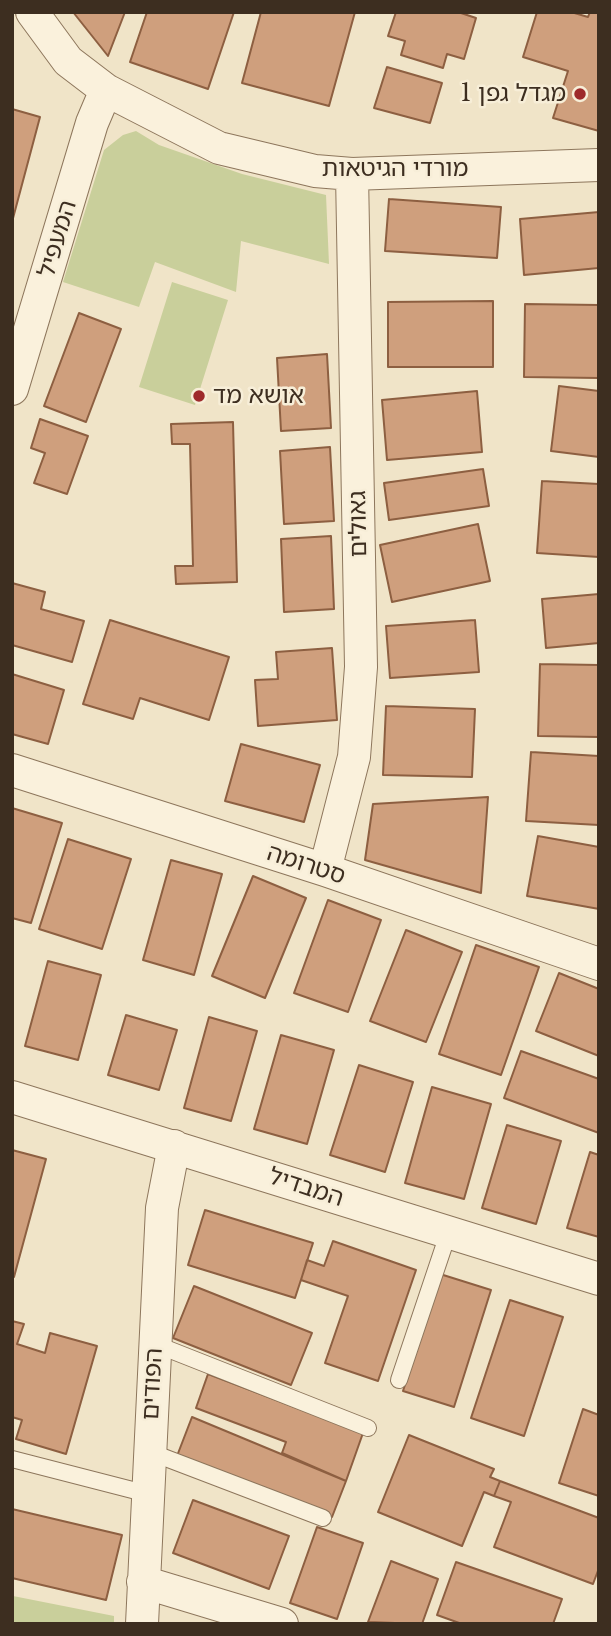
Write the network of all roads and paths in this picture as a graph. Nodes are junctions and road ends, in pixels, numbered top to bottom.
1 (32, 12) edge
2 (106, 90) junction
3 (599, 165) edge
4 (352, 174) junction
5 (12, 389) edge
6 (12, 770) edge
7 (325, 870) junction
8 (599, 964) edge
9 (12, 1097) edge
10 (174, 1146) junction
11 (447, 1234) junction
12 (599, 1279) edge
13 (155, 1344) junction
14 (399, 1380) dead end
15 (368, 1428) dead end
16 (149, 1452) junction
17 (12, 1459) edge
18 (148, 1494) junction
19 (323, 1518) dead end
20 (143, 1582) junction
21 (142, 1624) edge
22 (282, 1624) edge

1 - 2 street, מורדי הגיטאות
2 - 4 street, מורדי הגיטאות
2 - 5 street, המעפיל
3 - 4 street, מורדי הגיטאות
4 - 7 street, גאולים
6 - 7 street, סטרומה
7 - 8 street, סטרומה
9 - 10 street, המבדיל
10 - 11 street, המבדיל
10 - 13 street, הפודים
11 - 12 street, המבדיל
11 - 14 lane
13 - 15 lane
13 - 16 street, הפודים
16 - 18 street, הפודים
16 - 19 lane
17 - 18 lane
18 - 20 street, הפודים
20 - 21 street, הפודים
20 - 22 street

